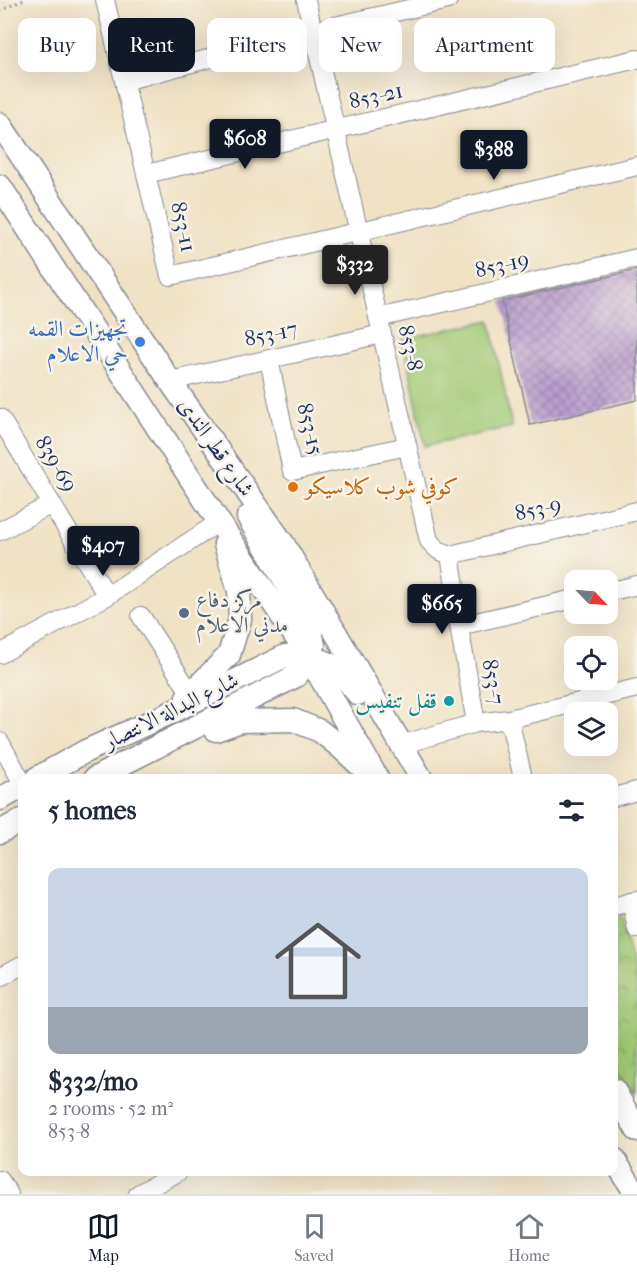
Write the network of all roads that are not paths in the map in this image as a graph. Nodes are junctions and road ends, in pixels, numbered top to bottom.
1 (105, 0) edge
2 (306, 0) edge
3 (448, 0) edge
4 (313, 31) junction
5 (637, 59) edge
6 (124, 81) junction
7 (0, 124) edge
8 (336, 130) junction
9 (637, 166) edge
10 (146, 174) junction
11 (0, 186) edge
12 (358, 230) junction
13 (637, 258) edge
14 (380, 326) junction
15 (269, 359) junction
16 (171, 381) junction
17 (0, 417) edge
18 (407, 446) junction
19 (52, 504) junction
20 (637, 511) edge
21 (219, 522) junction
22 (0, 531) edge
23 (450, 555) junction
24 (637, 585) edge
25 (618, 590) edge
26 (107, 596) junction
27 (564, 601) edge
28 (141, 616) dead end
29 (459, 626) junction
30 (0, 654) edge
31 (309, 657) junction
32 (637, 688) edge
33 (191, 694) junction
34 (168, 714) junction
35 (509, 719) junction
36 (476, 723) junction
37 (0, 742) edge
38 (400, 745) junction
39 (86, 751) junction
40 (138, 757) junction
41 (44, 774) edge
42 (95, 774) edge
43 (104, 774) edge
44 (371, 774) edge
45 (374, 774) edge
46 (418, 774) edge
47 (522, 774) edge
48 (18, 776) edge
49 (18, 787) edge
50 (637, 791) edge
51 (618, 796) edge
52 (0, 799) edge
53 (18, 822) edge
54 (0, 832) edge
55 (627, 902) edge
56 (637, 929) edge
57 (18, 967) edge
58 (0, 977) edge
59 (618, 1097) edge
60 (637, 1130) edge
61 (618, 1165) edge
62 (171, 1176) edge
63 (0, 1180) edge
64 (9, 1194) edge
65 (138, 1194) edge
66 (636, 1194) edge

1 - 6 street, 853-11
2 - 4 street, 853-8
3 - 4 street
4 - 6 street
4 - 8 street, 853-8
5 - 8 street, 853-21
6 - 10 street, 853-11
7 - 16 main road, شارع قطر الندى
8 - 10 street, 853-21
8 - 12 street, 853-8
9 - 12 street
10 - 12 street, 853-11
11 - 21 main road, شارع قطر الندى
12 - 14 street, 853-8
13 - 14 street, 853-19
14 - 15 street, 853-17
14 - 18 street, 853-8
15 - 16 street, 853-17
15 - 18 street, 853-15
16 - 31 main road
16 - 38 main road, شارع قطر الندى
17 - 19 street, 839-69
18 - 23 street, 853-8
19 - 22 street
19 - 26 street, 839-69
20 - 23 street, 853-9
21 - 26 street
21 - 31 main road, شارع قطر الندى
21 - 33 main road
23 - 29 street, 853-7
24 - 25 street
26 - 30 street
27 - 29 street
28 - 33 street
29 - 36 street, 853-7
31 - 34 main road, شارع البدالة الانتصار
31 - 38 main road
31 - 40 main road
31 - 45 main road, شارع قطر الندى
32 - 35 street, 853-7
33 - 34 main road
34 - 39 main road, شارع البدالة الانتصار
35 - 36 street, 853-7
35 - 47 street
36 - 38 street, 853-7
37 - 48 street
38 - 46 main road, شارع قطر الندى
39 - 41 main road, شارع البدالة الانتصار
39 - 42 main road
40 - 43 main road
40 - 44 main road
49 - 52 main road
50 - 51 street
53 - 54 main road
55 - 56 street
57 - 58 street
59 - 60 main road
61 - 66 main road
62 - 65 street
63 - 64 street

